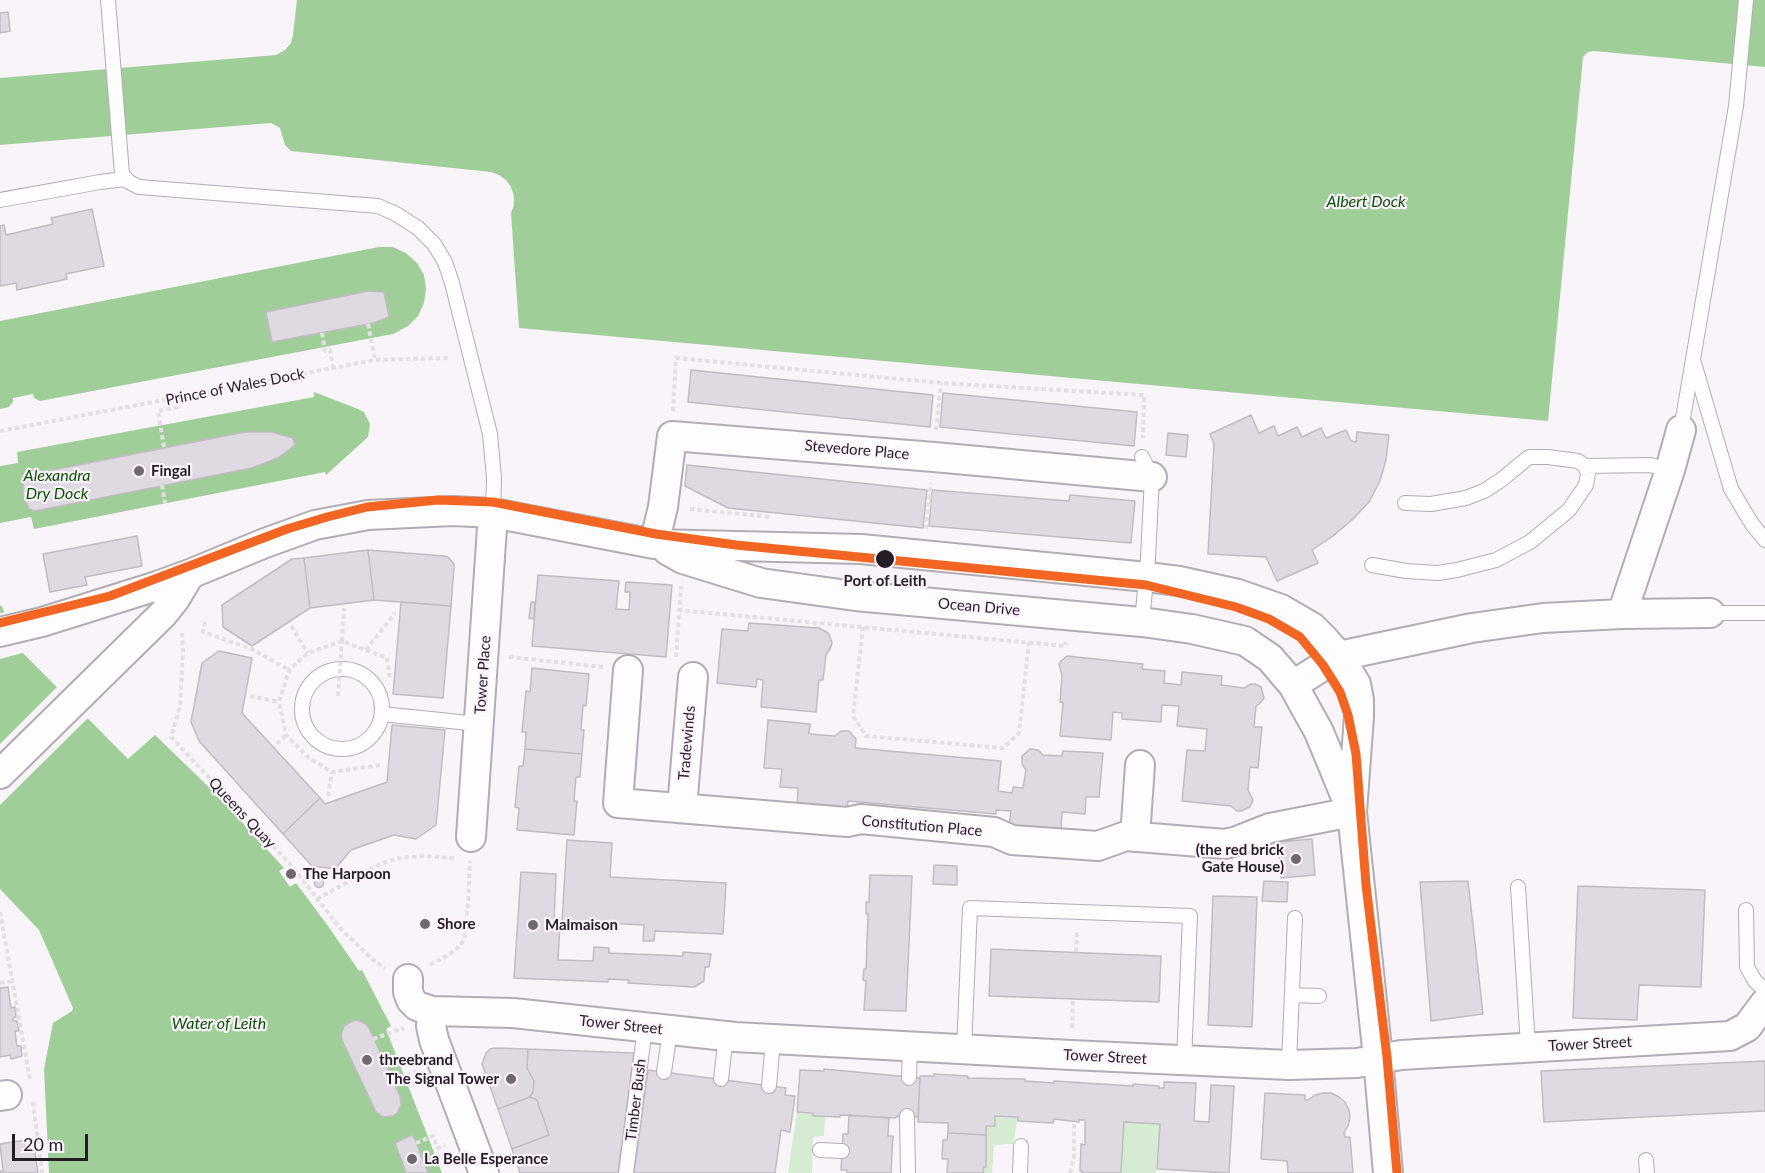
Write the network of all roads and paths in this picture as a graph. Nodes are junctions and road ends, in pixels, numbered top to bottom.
1 (108, 0) edge
2 (1746, 0) edge
3 (125, 179) junction
4 (0, 200) edge
5 (368, 324) dead end
6 (321, 333) dead end
7 (471, 358) junction
8 (1693, 358) junction
9 (375, 360) junction
10 (333, 368) junction
11 (177, 398) junction
12 (1681, 430) joint
13 (0, 431) edge
14 (672, 436) junction
15 (164, 447) dead end
16 (1585, 466) junction
17 (1147, 467) junction
18 (1670, 470) junction
19 (162, 485) dead end
20 (165, 503) dead end
21 (1405, 503) dead end
22 (493, 513) junction
23 (1765, 540) edge
24 (654, 544) junction
25 (683, 559) junction
26 (1372, 565) dead end
27 (190, 574) junction
28 (1147, 577) junction
29 (344, 608) dead end
30 (1710, 612) joint
31 (395, 613) dead end
32 (1765, 613) edge
33 (1622, 614) junction
34 (155, 622) junction
35 (205, 622) dead end
36 (1143, 622) junction
37 (291, 626) dead end
38 (863, 627) dead end
39 (0, 632) edge
40 (342, 641) junction
41 (1029, 642) dead end
42 (366, 650) junction
43 (308, 653) junction
44 (484, 655) junction
45 (1339, 656) junction
46 (290, 670) junction
47 (628, 670) joint
48 (693, 677) joint
49 (390, 679) dead end
50 (1293, 685) junction
51 (250, 696) dead end
52 (338, 696) dead end
53 (279, 702) junction
54 (382, 714) junction
55 (479, 724) junction
56 (286, 735) junction
57 (277, 744) dead end
58 (380, 765) dead end
59 (1140, 765) dead end
60 (332, 772) junction
61 (0, 774) edge
62 (328, 796) dead end
63 (682, 808) junction
64 (1352, 812) junction
65 (471, 837) dead end
66 (1135, 837) junction
67 (1518, 887) dead end
68 (317, 899) junction
69 (1746, 909) dead end
70 (0, 912) edge
71 (1295, 918) dead end
72 (408, 979) junction
73 (13, 981) junction
74 (0, 983) edge
75 (1765, 990) edge
76 (1292, 995) junction
77 (1319, 996) dead end
78 (1765, 1003) edge
79 (432, 1011) junction
80 (657, 1029) junction
81 (726, 1036) junction
82 (774, 1040) junction
83 (910, 1047) junction
84 (1528, 1047) junction
85 (964, 1050) junction
86 (1378, 1058) junction
87 (1184, 1061) junction
88 (1289, 1065) junction
89 (664, 1072) dead end
90 (909, 1077) dead end
91 (721, 1079) dead end
92 (769, 1086) dead end
93 (17, 1093) edge
94 (907, 1116) dead end
95 (1074, 1121) dead end
96 (1021, 1146) dead end
97 (820, 1150) dead end
98 (842, 1151) dead end
99 (892, 1154) dead end
100 (908, 1155) junction
101 (42, 1173) edge
102 (484, 1173) edge
103 (626, 1173) edge
104 (908, 1173) edge
105 (1020, 1173) edge
106 (1070, 1173) edge
107 (1388, 1173) edge

1 - 3 lane
2 - 8 lane
3 - 4 lane
3 - 7 lane
5 - 9 path
6 - 10 path
7 - 9 path, Prince of Wales Dock
7 - 22 lane
8 - 12 lane
8 - 23 lane
9 - 10 path, Prince of Wales Dock
10 - 11 path, Prince of Wales Dock
11 - 13 path, Prince of Wales Dock
11 - 15 path
12 - 18 street
14 - 17 street, Stevedore Place
14 - 17 path
14 - 24 street
16 - 18 lane
16 - 21 lane
16 - 26 lane
17 - 28 lane
18 - 33 street
19 - 20 path
22 - 24 street, Ocean Drive
22 - 27 street, Ocean Drive
22 - 44 street, Tower Place
24 - 25 street, Ocean Drive
24 - 28 street, Ocean Drive
25 - 36 street, Ocean Drive
25 - 48 path
27 - 34 street
27 - 39 street, Ocean Drive
28 - 36 lane
28 - 45 street, Ocean Drive
29 - 40 path
30 - 32 lane
30 - 33 street
31 - 42 path
33 - 45 street
34 - 61 street
34 - 68 path, Queens Quay
35 - 46 path
36 - 50 street, Ocean Drive
37 - 43 path
38 - 41 path
40 - 42 path
40 - 43 path
40 - 52 path, bridge
42 - 49 path
43 - 46 path
44 - 47 path
44 - 55 street, Tower Place
45 - 50 street
45 - 64 street, Ocean Drive
46 - 53 path
47 - 63 street, Constitution Place
48 - 63 street, Tradewinds
50 - 64 street, Ocean Drive
51 - 53 path
53 - 56 path
54 - 54 lane
54 - 55 lane
55 - 65 street, Tower Place
56 - 57 path
56 - 60 path
58 - 60 path
59 - 66 street
60 - 62 path
63 - 66 street, Constitution Place
64 - 66 street, Constitution Place
64 - 86 street
67 - 84 lane
68 - 72 path, Queens Quay
68 - 72 path
69 - 75 lane
70 - 73 path
71 - 76 lane
72 - 79 street
73 - 74 path
73 - 93 path
76 - 77 lane
76 - 88 lane
78 - 84 street, Tower Street
79 - 80 street, Tower Street
79 - 102 street
80 - 81 street, Tower Street
80 - 89 lane
80 - 103 lane, Timber Bush
81 - 82 street, Tower Street
81 - 91 lane
82 - 83 street, Tower Street
82 - 92 lane
83 - 85 street, Tower Street
83 - 90 lane
84 - 86 street, Tower Street
85 - 87 street, Tower Street
85 - 87 lane
86 - 88 street, Tower Street
86 - 107 street
87 - 88 street, Tower Street
93 - 101 path
94 - 100 lane
95 - 106 path
96 - 105 lane
97 - 98 lane
99 - 100 lane
100 - 104 lane

